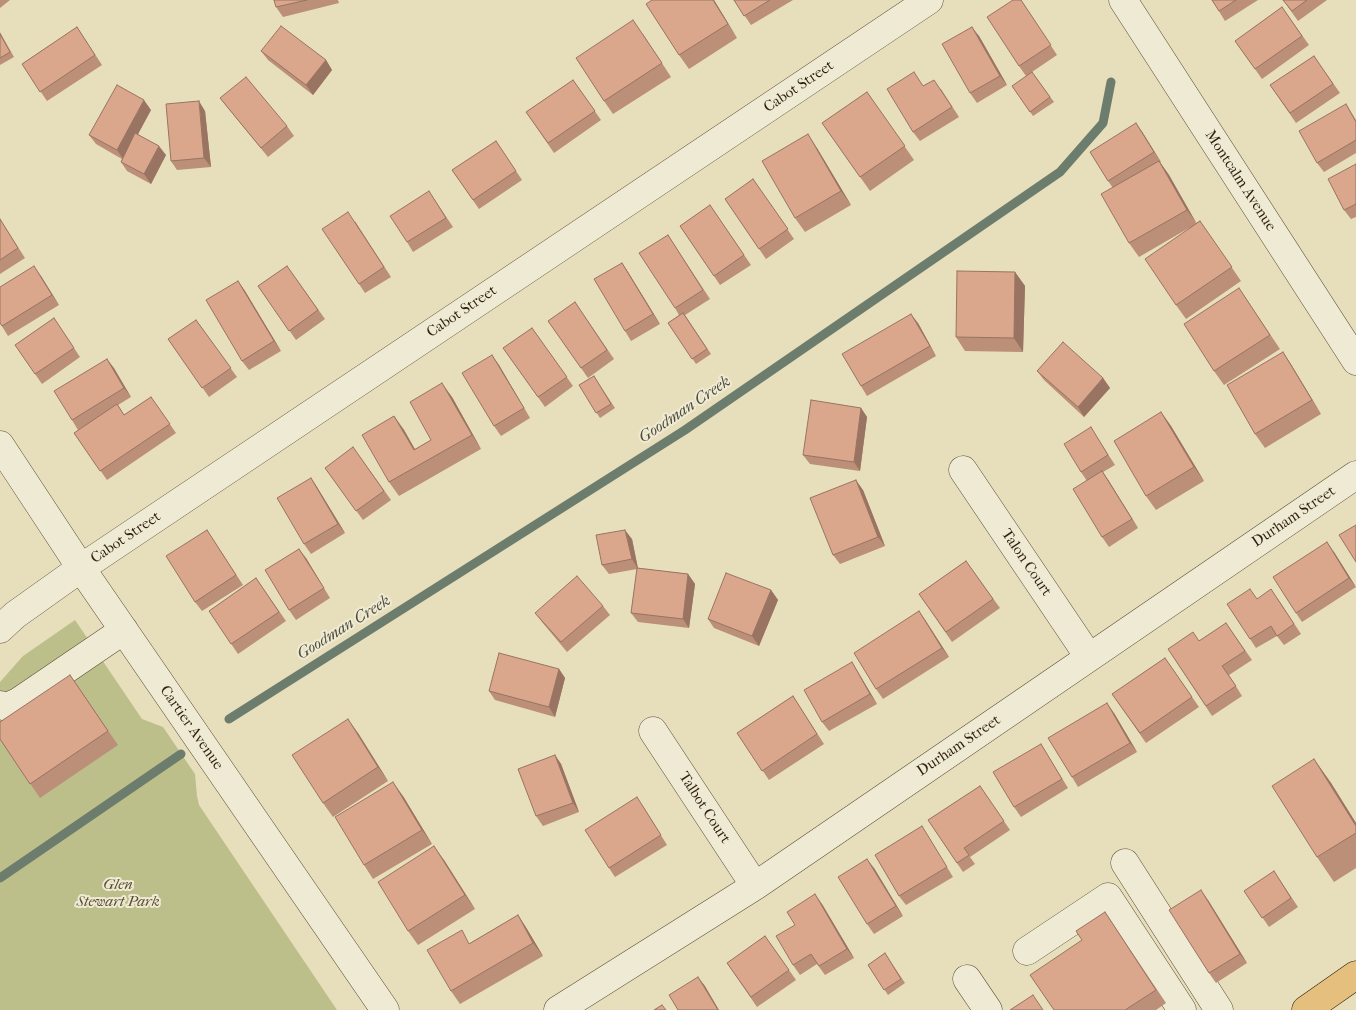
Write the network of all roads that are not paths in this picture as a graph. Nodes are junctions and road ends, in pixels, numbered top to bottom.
1 (929, 0) edge
2 (1123, 0) edge
3 (1356, 361) edge
4 (0, 445) edge
5 (962, 470) dead end
6 (1356, 475) edge
7 (81, 568) junction
8 (0, 630) edge
9 (124, 630) junction
10 (1089, 657) junction
11 (0, 705) edge
12 (654, 731) dead end
13 (1125, 863) dead end
14 (755, 886) junction
15 (1027, 951) dead end
16 (1356, 975) edge
17 (968, 979) dead end
18 (385, 1010) edge
19 (558, 1010) edge
20 (988, 1010) edge
21 (1182, 1010) edge
22 (1219, 1010) edge
23 (1306, 1010) edge

1 - 7 street, Cabot Street
2 - 3 street, Montcalm Avenue
4 - 7 street, Cartier Avenue
5 - 10 street, Talon Court
6 - 10 street, Durham Street
7 - 8 street, Cabot Street
7 - 9 street, Cartier Avenue
9 - 11 street
9 - 18 street, Cartier Avenue
10 - 14 street, Durham Street
12 - 14 street, Talbot Court
13 - 22 street
14 - 19 street, Durham Street
15 - 21 street
16 - 23 main road
17 - 20 street

